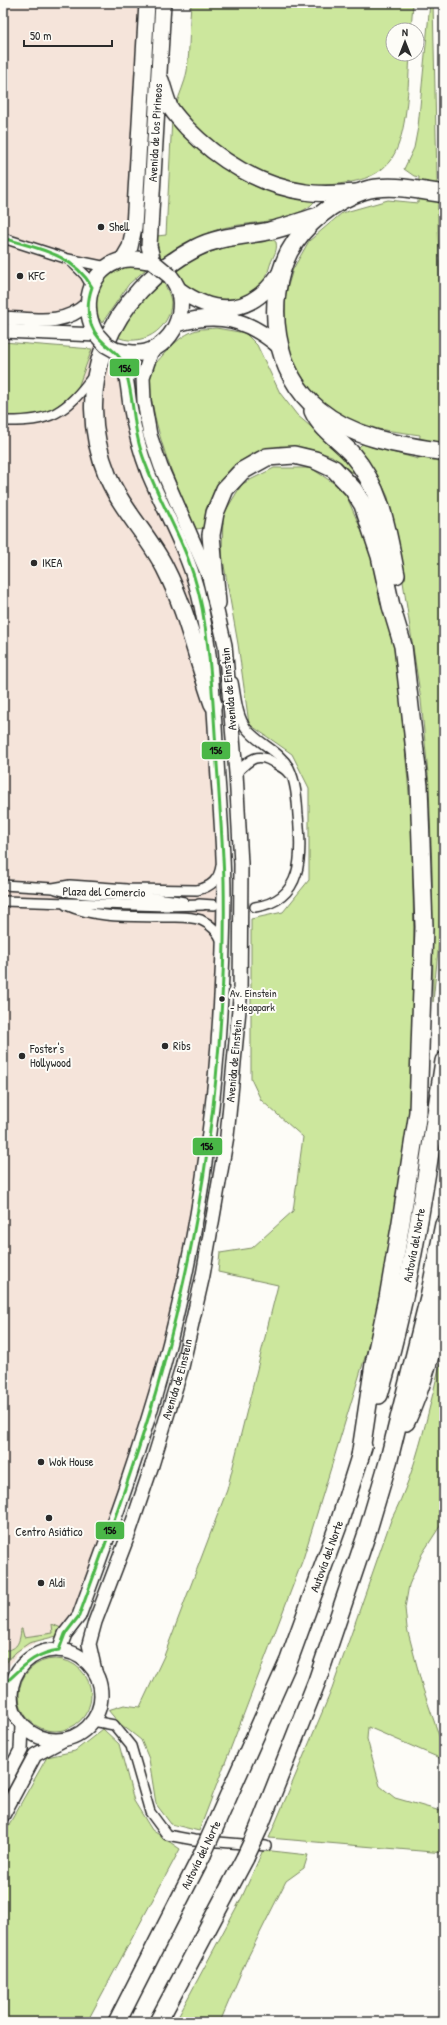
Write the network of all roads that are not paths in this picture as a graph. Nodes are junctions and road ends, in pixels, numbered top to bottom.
1 (147, 3) edge
2 (163, 3) edge
3 (159, 72) junction
4 (362, 191) junction
5 (444, 194) edge
6 (319, 216) junction
7 (3, 238) edge
8 (68, 259) junction
9 (123, 259) junction
10 (152, 262) junction
11 (107, 267) junction
12 (281, 272) junction
13 (92, 288) junction
14 (178, 289) junction
15 (87, 304) junction
16 (3, 318) edge
17 (177, 324) junction
18 (3, 331) edge
19 (97, 335) junction
20 (279, 346) junction
21 (115, 350) junction
22 (152, 350) junction
23 (95, 374) junction
24 (308, 400) junction
25 (3, 421) edge
26 (444, 452) edge
27 (217, 603) junction
28 (225, 645) junction
29 (403, 646) junction
30 (213, 704) junction
31 (236, 774) junction
32 (294, 783) junction
33 (223, 852) junction
34 (3, 885) edge
35 (53, 888) junction
36 (3, 901) edge
37 (63, 904) junction
38 (204, 905) junction
39 (214, 906) tunnel mouth
40 (255, 907) tunnel mouth
41 (223, 942) junction
42 (444, 1061) edge
43 (444, 1224) edge
44 (444, 1300) edge
45 (360, 1457) junction
46 (389, 1459) junction
47 (59, 1650) junction
48 (95, 1671) junction
49 (15, 1676) junction
50 (3, 1685) edge
51 (3, 1703) edge
52 (14, 1712) junction
53 (93, 1721) junction
54 (22, 1725) junction
55 (64, 1739) junction
56 (3, 1784) edge
57 (3, 1815) edge
58 (266, 1846) dead end
59 (117, 2022) edge
60 (158, 2022) edge

1 - 9 main road, Avenida de los Pirineos
2 - 3 main road, Avenida de los Pirineos
3 - 4 main road
3 - 10 main road, Avenida de los Pirineos
4 - 5 highway
4 - 6 highway
6 - 12 highway
6 - 23 highway
7 - 8 street
8 - 11 street
8 - 13 street
9 - 10 main road
9 - 11 main road
10 - 14 main road, bridge
11 - 13 main road
12 - 14 main road
12 - 20 highway
13 - 15 main road
14 - 17 main road
15 - 16 street
15 - 19 main road
17 - 20 main road
17 - 22 main road
18 - 19 street
19 - 21 main road, bridge
20 - 24 highway
21 - 22 main road
21 - 30 street, Avenida de Einstein
22 - 27 street, Avenida de Einstein
23 - 25 street
23 - 30 highway
24 - 26 highway
24 - 29 highway
27 - 28 street, Avenida de Einstein
27 - 29 highway
28 - 31 street, Avenida de Einstein
28 - 32 street
29 - 45 highway
30 - 33 street, Avenida de Einstein
31 - 32 street
31 - 48 street, Avenida de Einstein
32 - 40 street
33 - 35 street, Plaza del Comercio
33 - 41 street, Avenida de Einstein
34 - 35 street, Plaza del Comercio
35 - 38 street
36 - 37 street, Plaza del Comercio
37 - 38 street, Plaza del Comercio
37 - 41 street
38 - 39 street
41 - 47 street, Avenida de Einstein
42 - 45 highway, Autovía del Norte
43 - 46 highway, Autovía del Norte
44 - 46 highway
45 - 59 highway, Autovía del Norte, bridge
46 - 60 highway, Autovía del Norte, bridge
47 - 48 street
47 - 49 street
48 - 53 street
49 - 50 street
49 - 52 street
51 - 52 street
52 - 54 street
53 - 55 street
53 - 58 street
54 - 55 street
54 - 56 street
55 - 57 street

